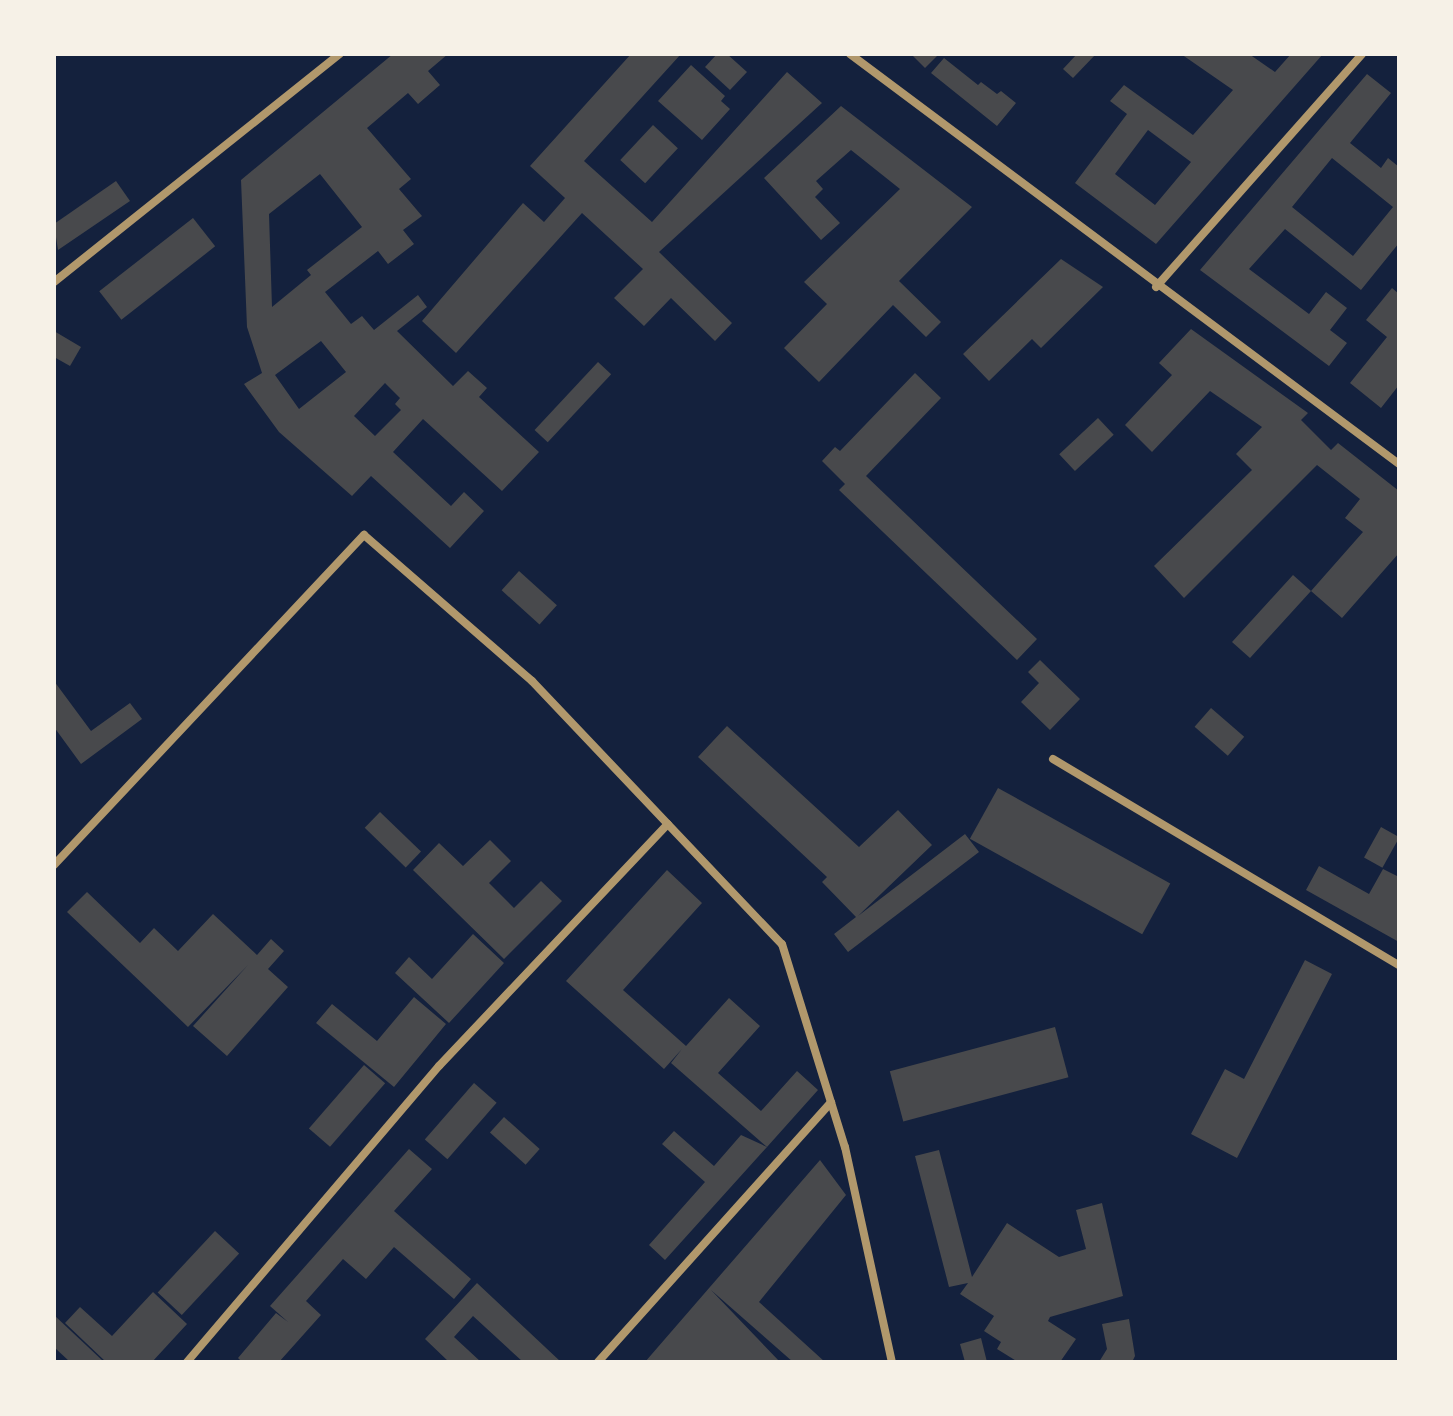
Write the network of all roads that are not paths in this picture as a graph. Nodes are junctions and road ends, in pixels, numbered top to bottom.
1 (340, 54) edge
2 (850, 54) edge
3 (1362, 54) edge
4 (54, 282) edge
5 (1156, 287) junction
6 (1399, 464) edge
7 (1053, 759) dead end
8 (668, 824) junction
9 (54, 865) edge
10 (1399, 965) edge
11 (831, 1102) junction
12 (187, 1362) edge
13 (598, 1362) edge
14 (892, 1362) edge

1 - 4 street
2 - 5 street
3 - 5 street
5 - 6 street
7 - 10 street
8 - 9 street
8 - 11 street
8 - 12 street
11 - 13 street
11 - 14 street

